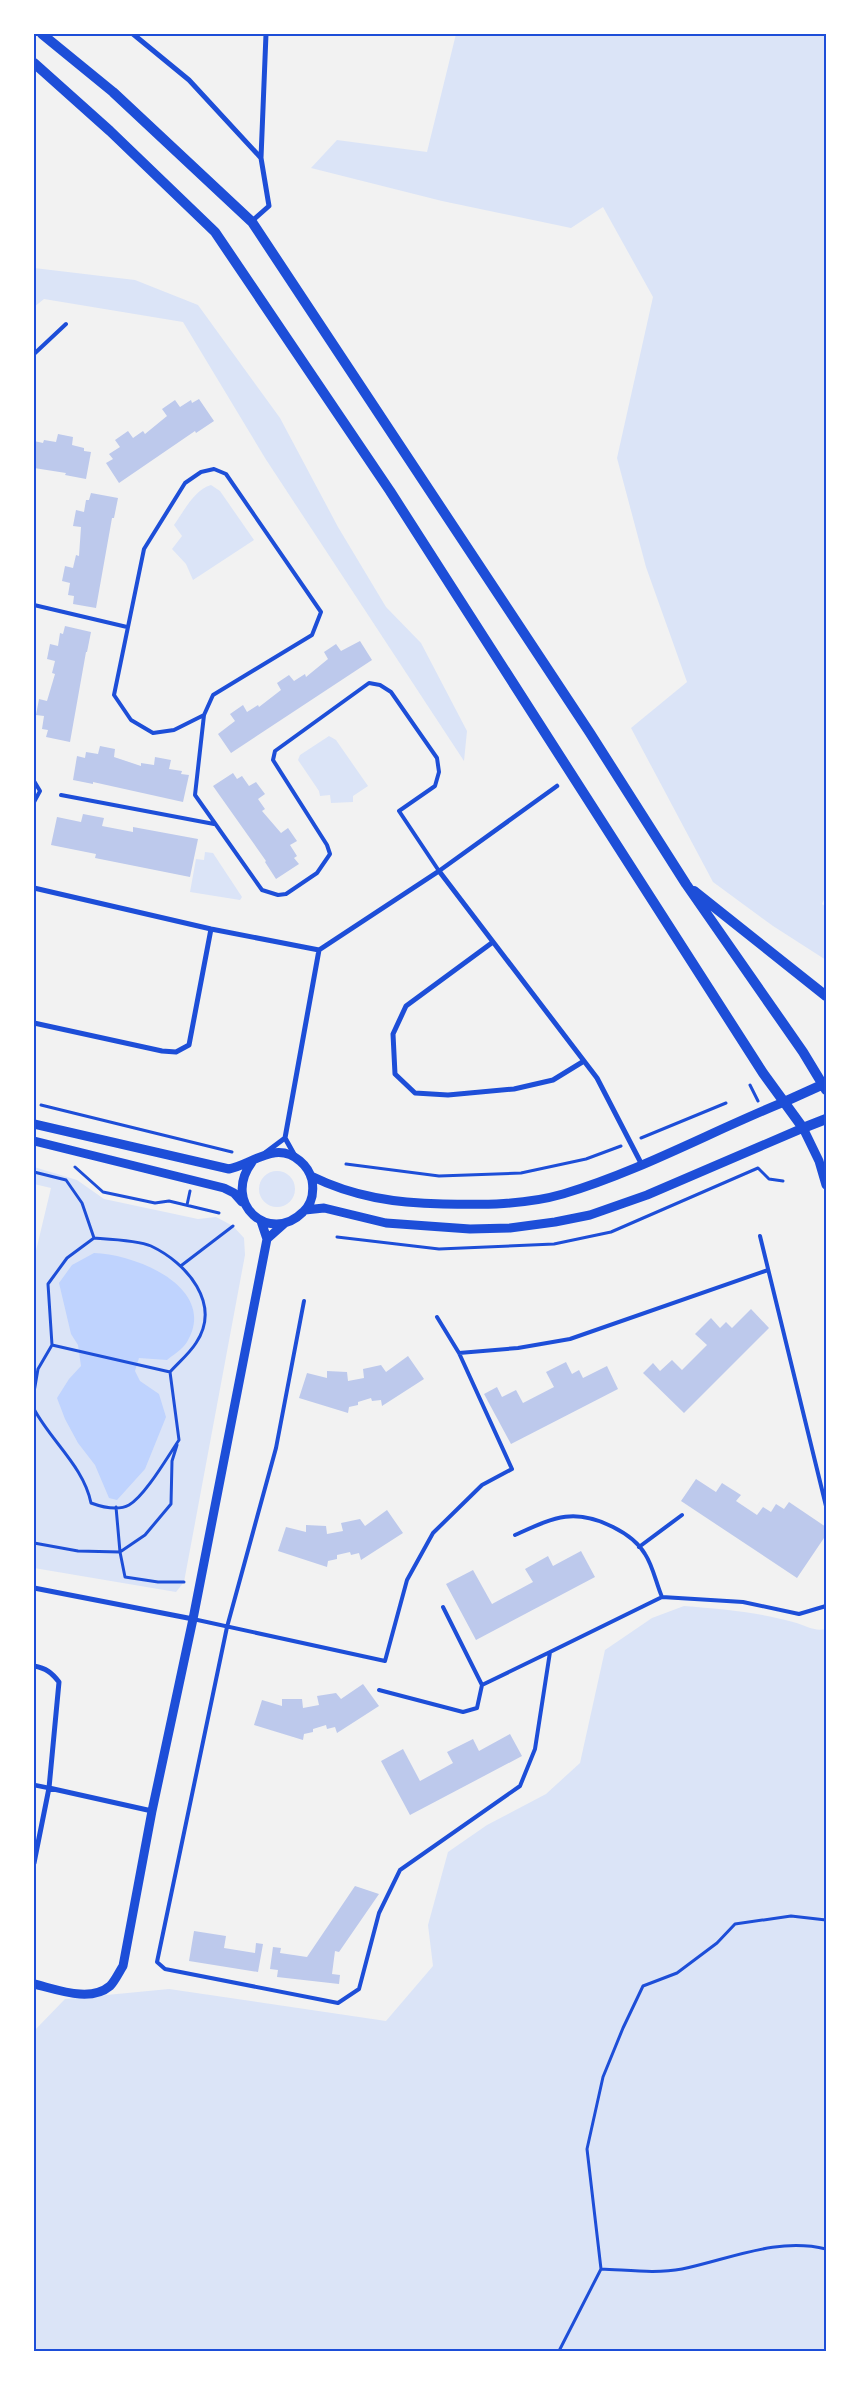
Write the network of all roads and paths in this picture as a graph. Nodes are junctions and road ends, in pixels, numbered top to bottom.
1 (42, 34) edge
2 (133, 34) edge
3 (266, 34) edge
4 (34, 63) edge
5 (261, 158) junction
6 (252, 222) junction
7 (66, 324) dead end
8 (34, 354) edge
9 (34, 605) edge
10 (126, 627) junction
11 (204, 715) junction
12 (34, 781) edge
13 (558, 786) dead end
14 (61, 796) dead end
15 (34, 802) edge
16 (214, 824) junction
17 (439, 871) junction
18 (686, 884) junction
19 (34, 888) edge
20 (211, 929) junction
21 (493, 942) junction
22 (319, 950) junction
23 (826, 996) edge
24 (34, 1023) edge
25 (584, 1061) junction
26 (825, 1085) edge
27 (784, 1102) junction
28 (726, 1103) dead end
29 (41, 1106) dead end
30 (826, 1119) edge
31 (34, 1124) edge
32 (803, 1128) junction
33 (285, 1138) junction
34 (34, 1141) edge
35 (631, 1142) junction
36 (232, 1152) dead end
37 (262, 1155) junction
38 (296, 1157) junction
39 (252, 1162) junction
40 (346, 1164) dead end
41 (69, 1165) dead end
42 (642, 1165) junction
43 (34, 1172) edge
44 (311, 1176) junction
45 (826, 1185) edge
46 (244, 1204) junction
47 (305, 1210) junction
48 (219, 1213) dead end
49 (261, 1220) junction
50 (285, 1223) junction
51 (233, 1226) dead end
52 (760, 1236) dead end
53 (94, 1238) junction
54 (267, 1239) junction
55 (182, 1266) junction
56 (768, 1270) junction
57 (304, 1301) dead end
58 (437, 1318) dead end
59 (52, 1345) junction
60 (458, 1353) junction
61 (36, 1369) edge
62 (170, 1372) junction
63 (34, 1392) edge
64 (34, 1409) edge
65 (179, 1440) junction
66 (826, 1506) edge
67 (116, 1507) junction
68 (682, 1516) dead end
69 (515, 1535) dead end
70 (34, 1543) edge
71 (639, 1547) junction
72 (120, 1552) junction
73 (184, 1582) dead end
74 (34, 1588) edge
75 (662, 1597) junction
76 (826, 1606) edge
77 (443, 1607) dead end
78 (194, 1619) junction
79 (227, 1627) junction
80 (550, 1652) junction
81 (34, 1666) edge
82 (482, 1685) junction
83 (379, 1690) dead end
84 (34, 1785) edge
85 (49, 1788) junction
86 (152, 1811) junction
87 (34, 1863) edge
88 (826, 1920) edge
89 (34, 1984) edge
90 (826, 2249) edge
91 (601, 2269) junction
92 (559, 2351) edge

1 - 6 main road
2 - 5 street
3 - 5 street
4 - 27 main road
5 - 6 street
6 - 18 main road
7 - 8 lane
9 - 10 lane
10 - 11 lane
10 - 11 lane
11 - 16 lane
12 - 15 lane
13 - 17 street
14 - 16 lane
16 - 17 lane
17 - 21 street
17 - 22 street
18 - 23 main road
18 - 26 main road
19 - 20 street
20 - 22 street
20 - 24 street
21 - 25 street
21 - 25 street
22 - 33 street
25 - 35 street
26 - 27 main road
27 - 32 main road
27 - 42 street
28 - 35 path
29 - 36 path
30 - 32 main road
31 - 39 street
32 - 45 street
32 - 47 street
33 - 37 street
33 - 38 street
34 - 46 street
35 - 40 path
35 - 42 street
37 - 38 street
37 - 39 street
38 - 44 street
39 - 46 street
41 - 48 path
42 - 44 street
43 - 53 path
44 - 47 street
46 - 49 street
47 - 50 street
49 - 50 street
49 - 54 street
50 - 54 street
51 - 55 path
52 - 56 lane
53 - 55 path
53 - 59 path
54 - 78 street
55 - 62 path
56 - 60 lane
56 - 66 lane
57 - 79 lane
58 - 60 lane
59 - 61 path
59 - 62 path
60 - 79 lane
61 - 63 path
62 - 65 path
64 - 67 path
65 - 67 path
65 - 72 path
67 - 72 path
68 - 71 lane
69 - 71 lane
70 - 72 path
71 - 75 lane
72 - 73 path
74 - 78 street
75 - 76 lane
75 - 80 lane
77 - 82 lane
78 - 79 lane
78 - 86 street
79 - 80 lane
80 - 82 lane
81 - 85 street
82 - 83 lane
84 - 85 street
85 - 86 street
85 - 87 street
86 - 89 street
88 - 91 path
90 - 91 path
91 - 92 path

